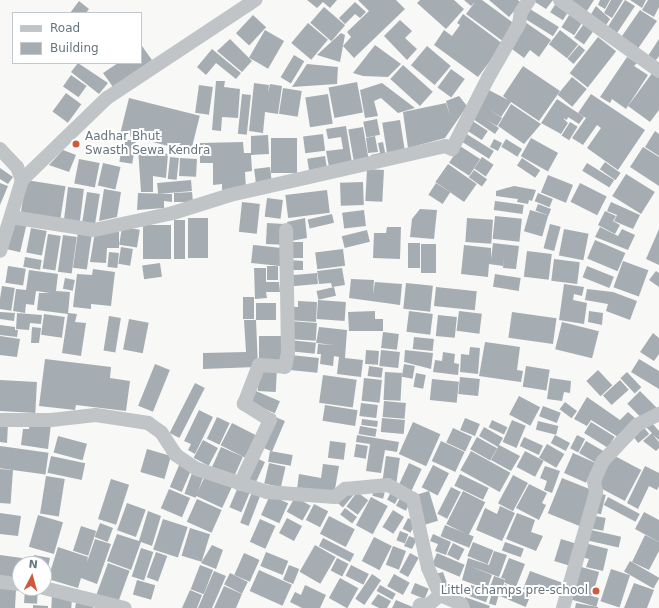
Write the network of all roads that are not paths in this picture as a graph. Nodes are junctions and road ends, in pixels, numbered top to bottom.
1 (255, 0) edge
2 (529, 0) edge
3 (560, 0) edge
4 (659, 71) edge
5 (0, 149) edge
6 (22, 180) junction
7 (10, 217) junction
8 (286, 230) dead end
9 (0, 251) edge
10 (659, 414) edge
11 (0, 420) edge
12 (240, 484) junction
13 (0, 582) edge
14 (12, 583) edge
15 (52, 590) edge
16 (440, 595) junction
17 (125, 608) edge
18 (419, 608) edge
19 (463, 608) edge
20 (563, 608) edge

1 - 6 street
2 - 7 street
3 - 4 street
5 - 6 street
6 - 7 street
7 - 9 street
8 - 12 street
10 - 20 street
11 - 12 street
12 - 16 street
13 - 14 street
15 - 17 street
16 - 18 street
16 - 19 street

